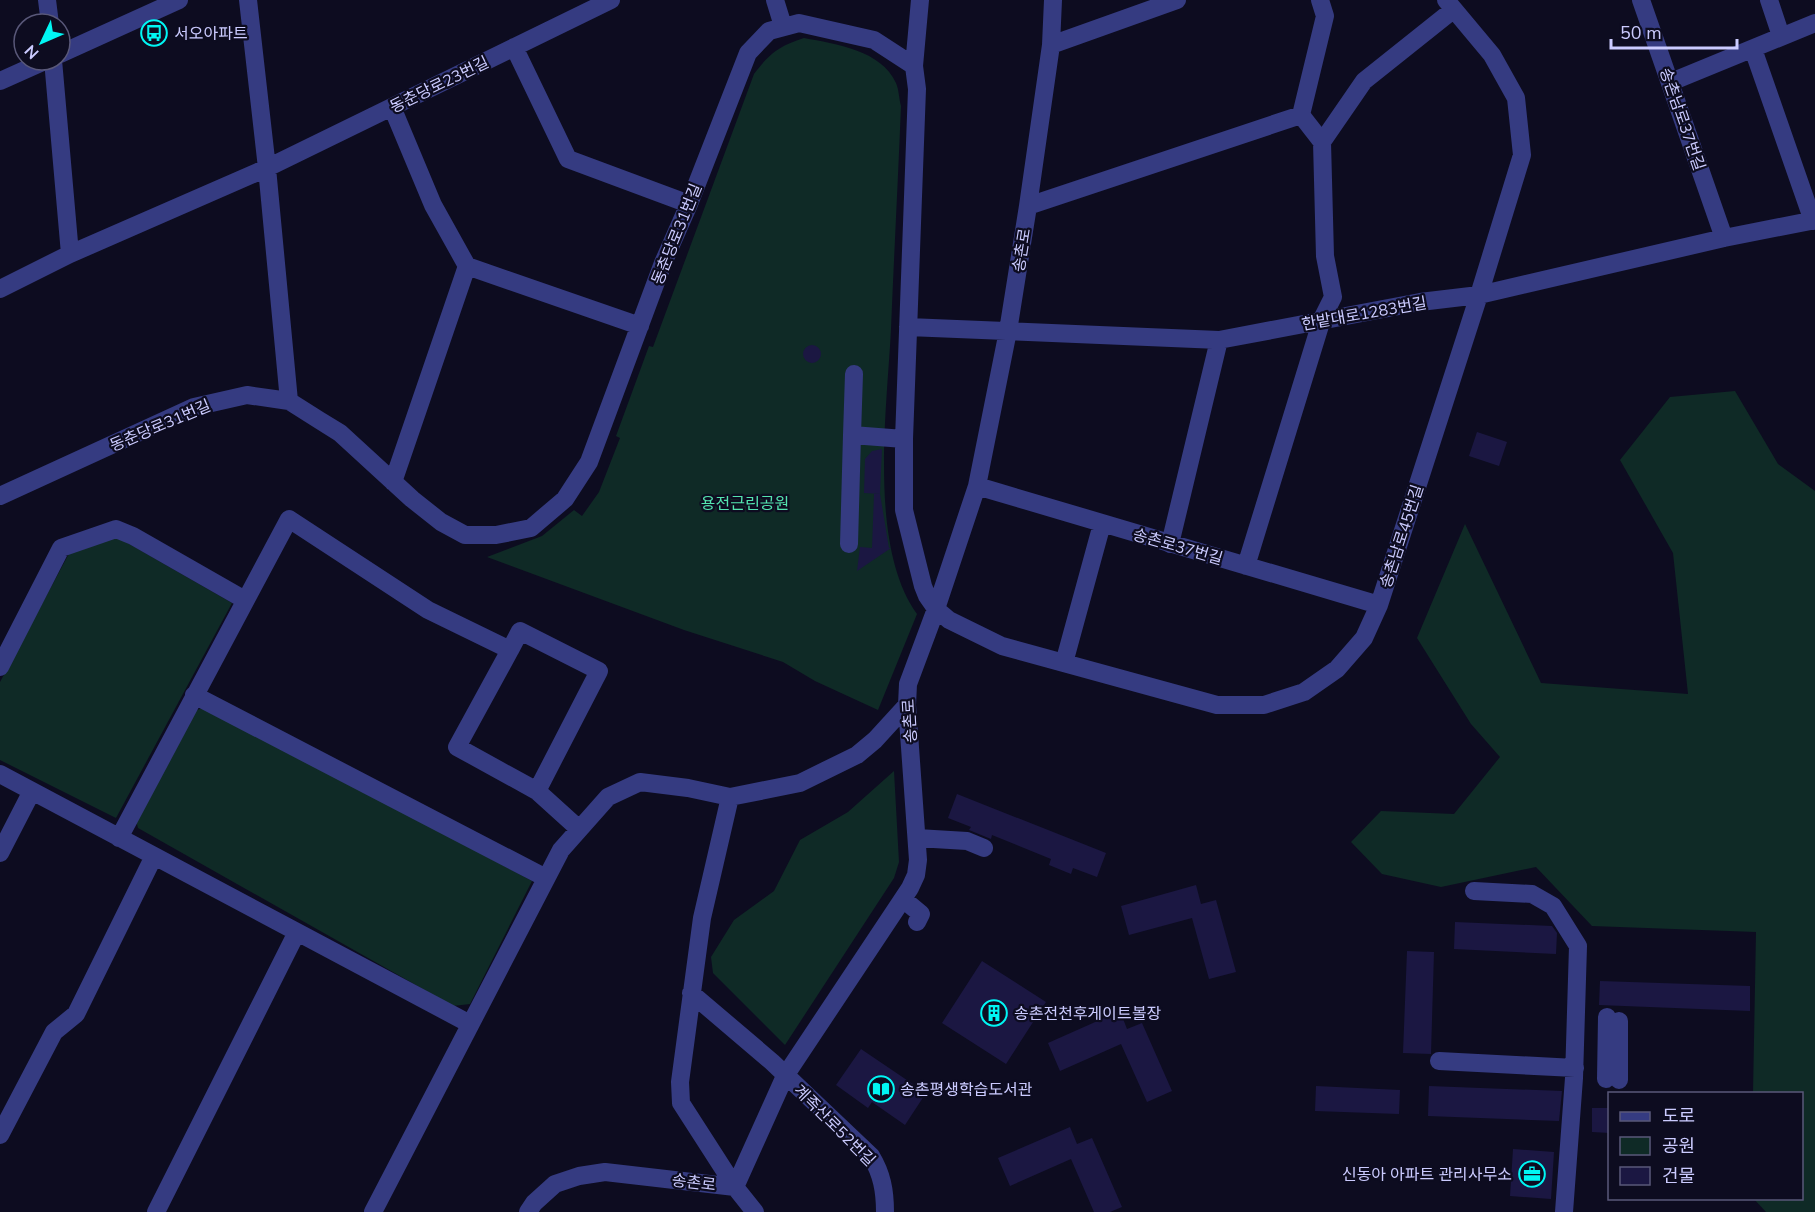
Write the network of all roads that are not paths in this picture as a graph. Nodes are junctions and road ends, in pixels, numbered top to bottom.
1 (179, 0) edge
2 (248, 0) edge
3 (611, 0) edge
4 (775, 0) edge
5 (920, 0) edge
6 (1053, 0) edge
7 (1177, 0) edge
8 (1320, 0) edge
9 (1641, 0) edge
10 (1769, 0) edge
11 (1449, 5) edge
12 (1815, 23) edge
13 (783, 26) junction
14 (1781, 36) junction
15 (1051, 45) junction
16 (514, 47) junction
17 (72, 49) edge
18 (1753, 49) junction
19 (914, 66) junction
20 (20, 72) edge
21 (54, 72) edge
22 (0, 81) edge
23 (1671, 82) junction
24 (392, 107) junction
25 (1301, 115) junction
26 (1322, 142) junction
27 (267, 168) junction
28 (689, 204) junction
29 (1028, 206) junction
30 (1814, 221) edge
31 (1724, 238) junction
32 (70, 254) junction
33 (467, 266) junction
34 (0, 289) edge
35 (1479, 294) junction
36 (1322, 320) junction
37 (640, 326) junction
38 (908, 327) junction
39 (1008, 331) junction
40 (1219, 340) junction
41 (854, 374) dead end
42 (289, 401) junction
43 (852, 435) junction
44 (904, 439) junction
45 (393, 482) junction
46 (977, 486) junction
47 (0, 496) edge
48 (1102, 524) junction
49 (849, 544) dead end
50 (1170, 544) junction
51 (1246, 566) junction
52 (245, 600) junction
53 (1379, 605) junction
54 (936, 609) junction
55 (510, 650) junction
56 (1064, 663) junction
57 (0, 667) edge
58 (194, 695) junction
59 (907, 705) junction
60 (0, 774) edge
61 (32, 791) junction
62 (537, 791) junction
63 (730, 797) junction
64 (579, 829) junction
65 (119, 838) junction
66 (917, 838) junction
67 (984, 848) dead end
68 (0, 853) edge
69 (154, 856) junction
70 (546, 878) junction
71 (1474, 891) dead end
72 (903, 898) junction
73 (917, 922) dead end
74 (297, 932) junction
75 (691, 993) junction
76 (1613, 1019) dead end
77 (470, 1024) junction
78 (1439, 1061) dead end
79 (1575, 1068) junction
80 (785, 1076) junction
81 (1613, 1080) dead end
82 (0, 1135) edge
83 (735, 1187) junction
84 (156, 1212) edge
85 (373, 1212) edge
86 (528, 1212) edge
87 (755, 1212) edge
88 (885, 1212) edge
89 (1564, 1212) edge

1 - 17 street
2 - 27 street
3 - 16 street, 동춘당로23번길
4 - 13 street
5 - 19 street
6 - 15 street, 송촌로
7 - 15 street
8 - 25 street
9 - 23 street, 송촌남로37번길
10 - 14 street
11 - 26 street
11 - 35 street, 송촌남로45번길
12 - 14 street
13 - 19 street
13 - 28 street, 동춘당로31번길
14 - 18 street
15 - 29 street, 송촌로
16 - 24 street, 동춘당로23번길
16 - 28 street
18 - 23 street
18 - 30 street, 한밭대로1283번길
19 - 38 street
20 - 22 street
21 - 32 street
23 - 31 street, 송촌남로37번길
24 - 27 street, 동춘당로23번길
24 - 33 street
25 - 26 street
25 - 29 street
26 - 36 street
27 - 32 street, 동춘당로23번길
27 - 42 street
28 - 37 street, 동춘당로31번길
29 - 39 street, 송촌로
30 - 31 street, 한밭대로1283번길
31 - 35 street, 한밭대로1283번길
32 - 34 street, 동춘당로23번길
33 - 37 street
33 - 45 street
35 - 36 street, 한밭대로1283번길
35 - 53 street, 송촌남로45번길
36 - 40 street, 한밭대로1283번길
36 - 51 street
37 - 45 street, 동춘당로31번길
38 - 39 street, 한밭대로1283번길
38 - 44 street
39 - 40 street, 한밭대로1283번길
39 - 46 street, 송촌로
40 - 50 street
41 - 43 street
42 - 45 street, 동춘당로31번길
42 - 47 street, 동춘당로31번길
43 - 44 street
43 - 49 street
44 - 54 street
46 - 48 street, 송촌로37번길
46 - 54 street, 송촌로
48 - 50 street, 송촌로37번길
48 - 56 street
50 - 51 street, 송촌로37번길
51 - 53 street, 송촌로37번길
52 - 55 street
52 - 57 street
52 - 58 street
53 - 56 street, 송촌남로45번길
54 - 56 street, 송촌남로45번길
54 - 59 street, 송촌로
55 - 62 street
55 - 62 street
58 - 65 street
58 - 70 street
59 - 63 street
59 - 66 street, 송촌로
60 - 61 street
61 - 65 street
61 - 68 street
62 - 64 street
63 - 64 street
63 - 75 street
64 - 70 street
65 - 69 street
66 - 67 street
66 - 72 street, 송촌로
69 - 74 street
69 - 82 street
70 - 77 street
71 - 79 street
72 - 73 street
72 - 80 street, 송촌로
74 - 77 street
74 - 84 street
75 - 80 street, 계족산로52번길
75 - 83 street
76 - 81 street
77 - 85 street
78 - 79 street
79 - 89 street
80 - 83 street, 송촌로
80 - 88 street, 계족산로52번길
83 - 86 street, 송촌로
83 - 87 street

